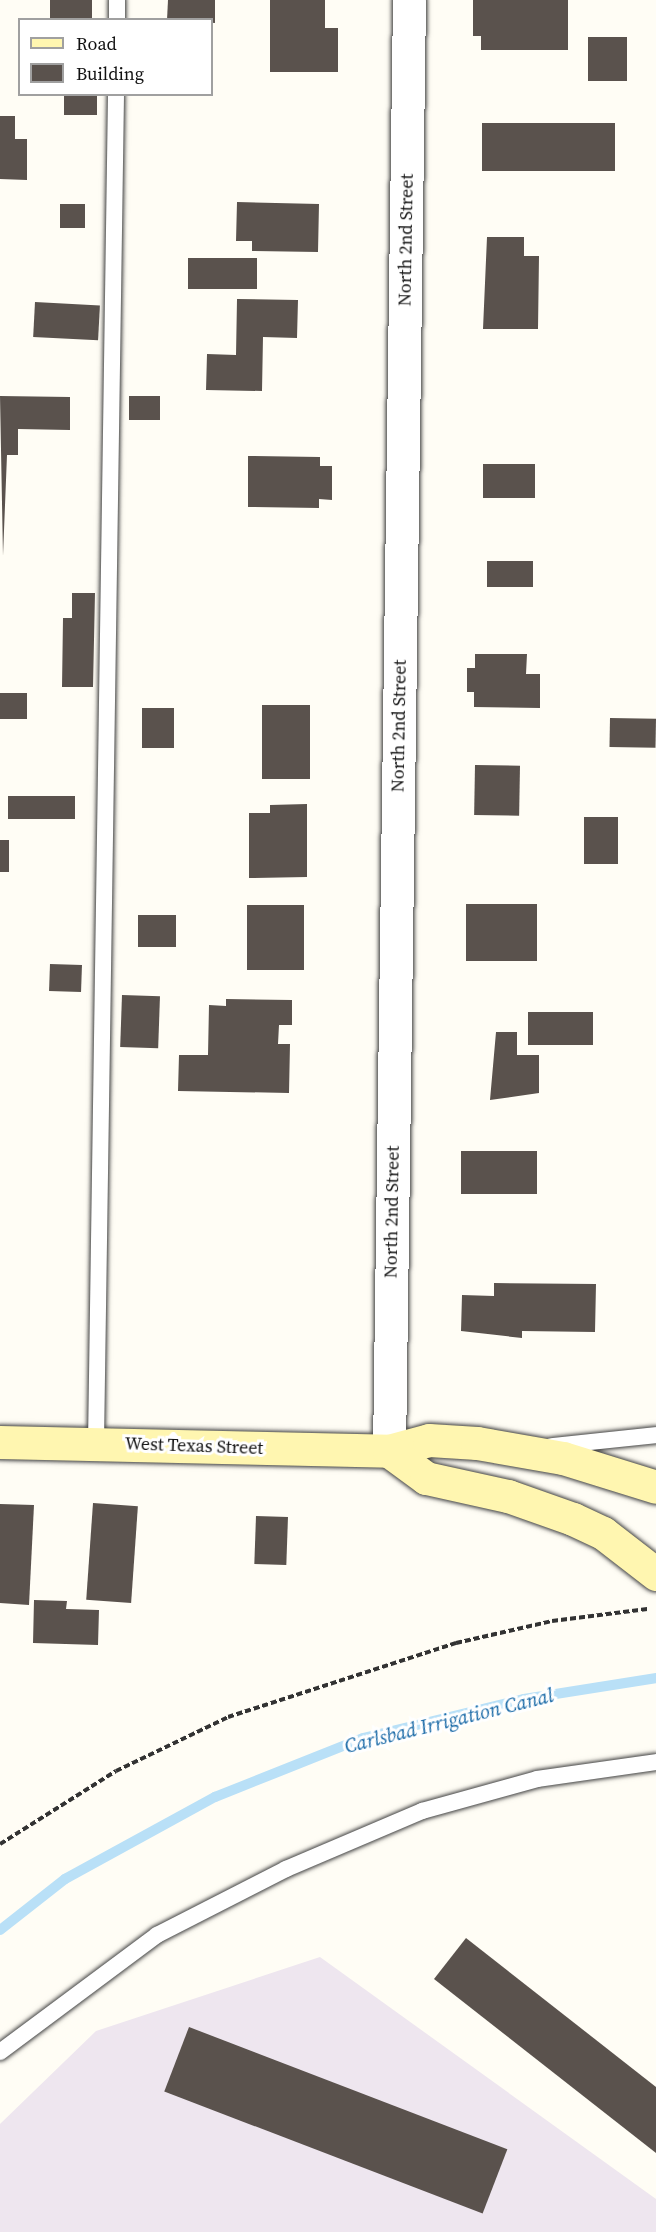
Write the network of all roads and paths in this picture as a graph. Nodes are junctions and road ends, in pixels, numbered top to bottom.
1 (117, 0) edge
2 (409, 0) edge
3 (117, 18) edge
4 (116, 96) edge
5 (656, 1435) edge
6 (0, 1442) edge
7 (96, 1443) junction
8 (522, 1449) junction
9 (389, 1451) junction
10 (656, 1487) edge
11 (656, 1574) edge
12 (656, 1611) edge
13 (656, 1761) edge
14 (0, 1844) edge
15 (0, 2052) edge

1 - 3 lane
2 - 9 street, North 2nd Street
4 - 7 lane
5 - 8 lane
6 - 7 street, West Texas Street
7 - 9 street, West Texas Street
8 - 9 street, West Texas Street
8 - 10 street, West Texas Street
9 - 11 street
12 - 14 path
13 - 15 lane

